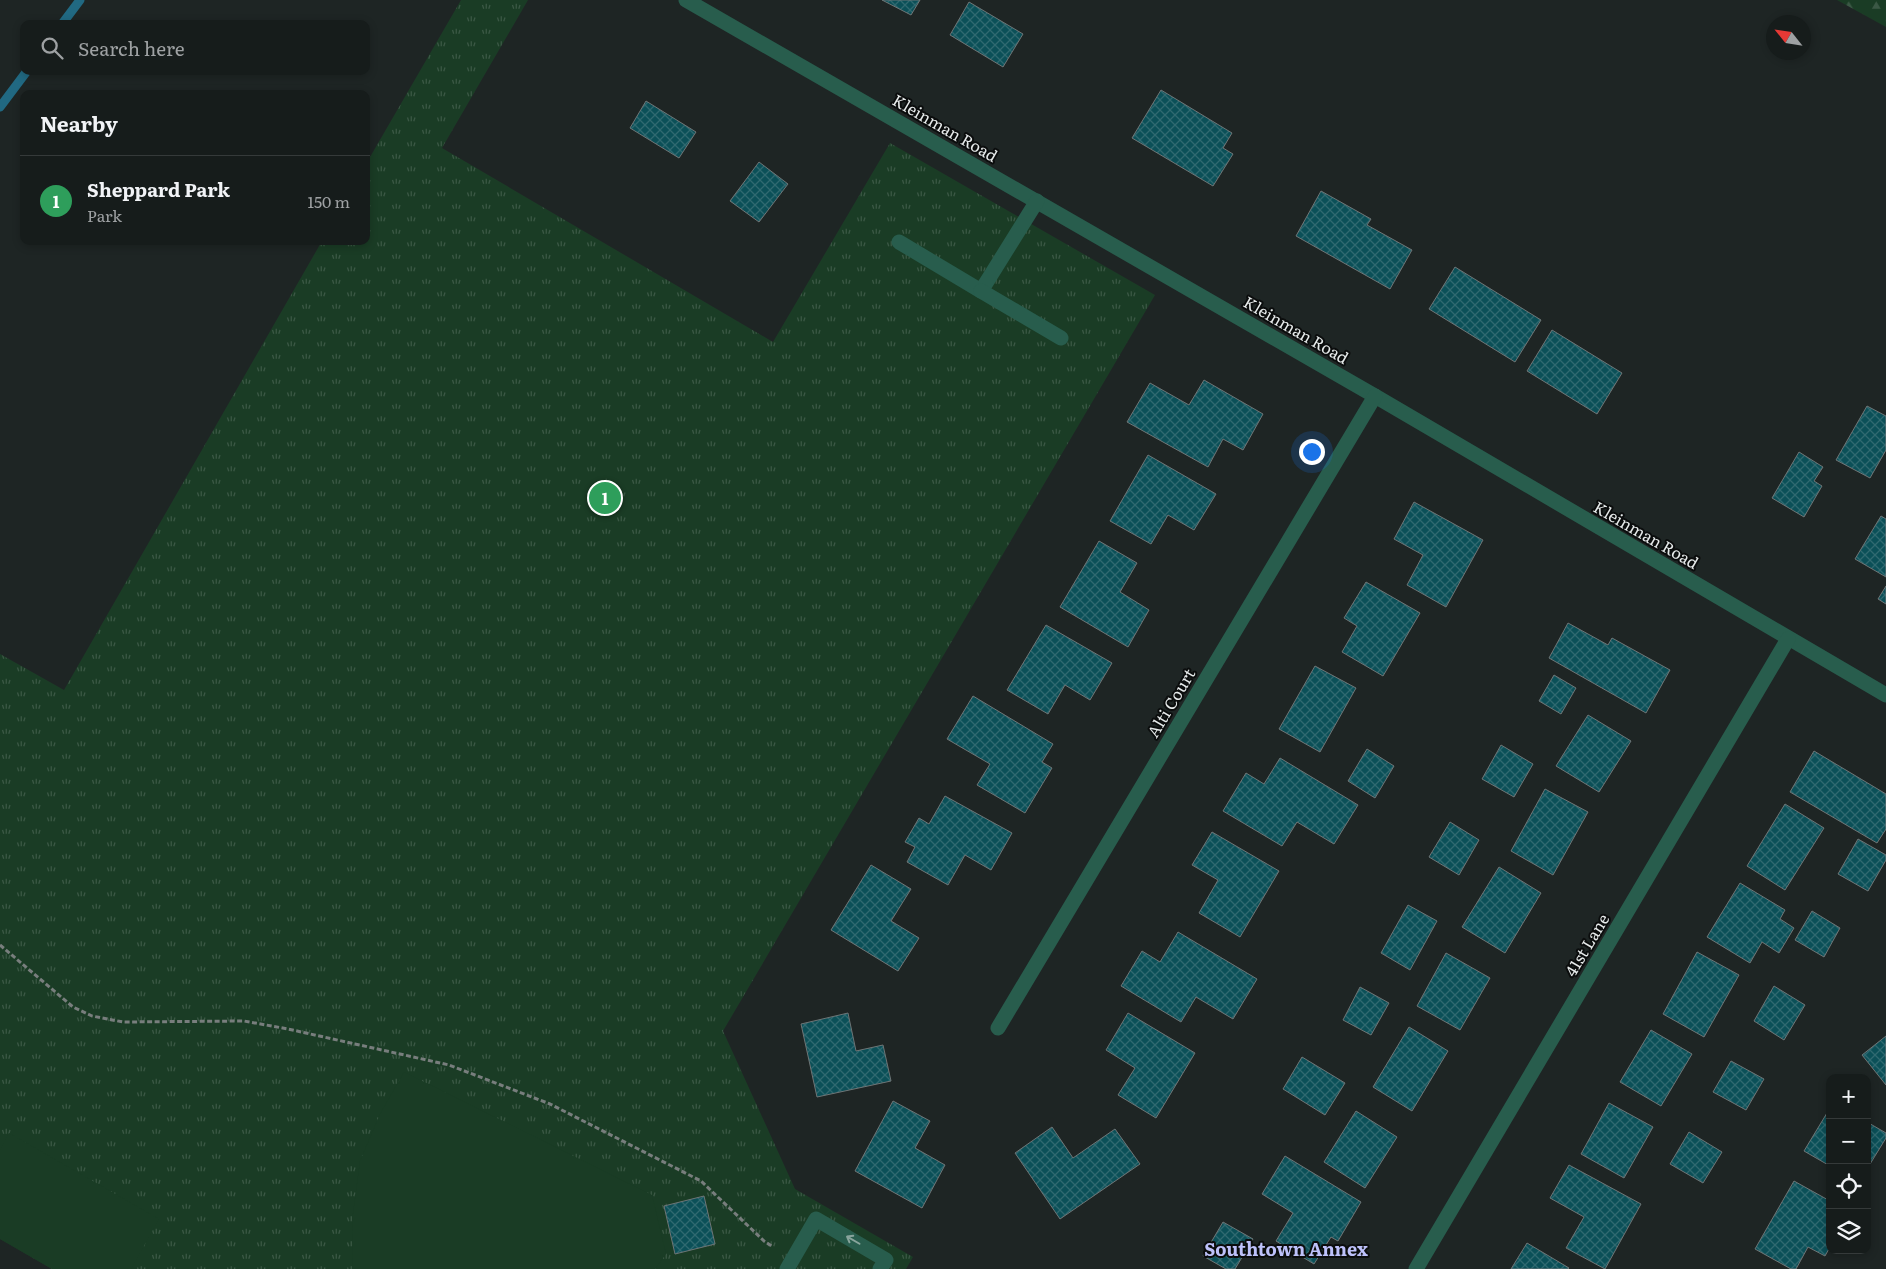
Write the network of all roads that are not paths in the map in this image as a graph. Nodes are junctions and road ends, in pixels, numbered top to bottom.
1 (686, 0) edge
2 (1037, 202) junction
3 (898, 242) dead end
4 (981, 291) junction
5 (1061, 338) dead end
6 (1375, 396) junction
7 (1788, 639) junction
8 (1886, 695) edge
9 (998, 1028) dead end
10 (790, 1264) edge
11 (880, 1269) edge
12 (1416, 1269) edge

1 - 2 street, Kleinman Road
2 - 4 street
2 - 6 street, Kleinman Road
3 - 4 street
4 - 5 street
6 - 7 street, Kleinman Road
6 - 9 street, Alti Court
7 - 8 street, Kleinman Road
7 - 12 street, 41st Lane
11 -> 10 street

